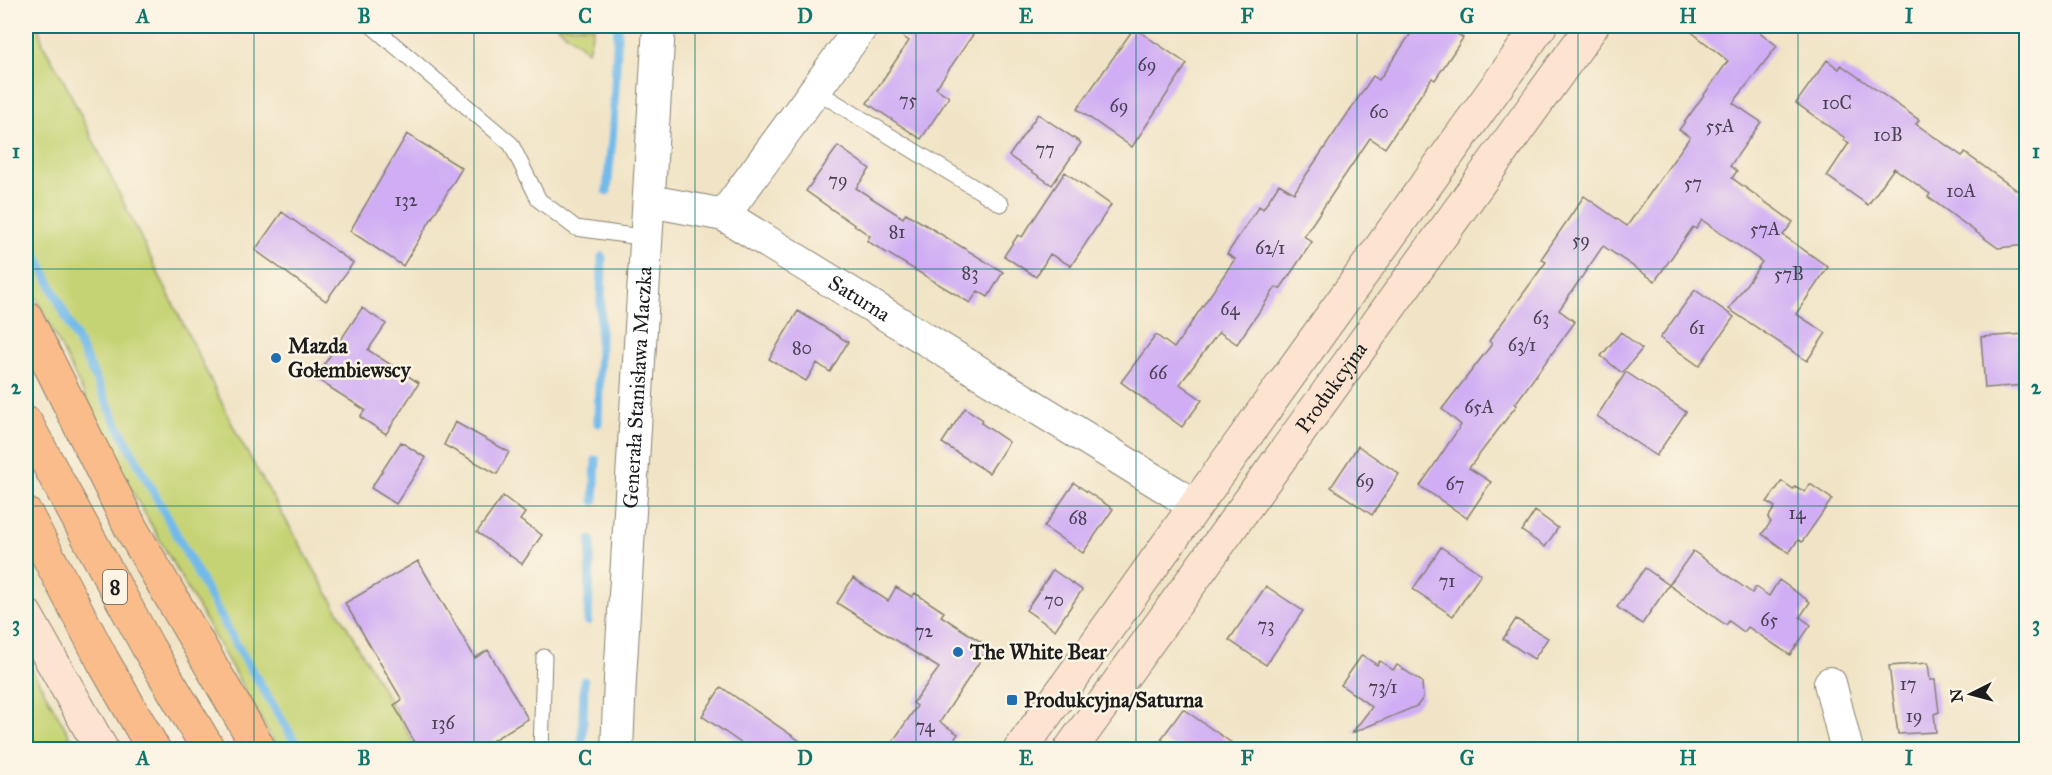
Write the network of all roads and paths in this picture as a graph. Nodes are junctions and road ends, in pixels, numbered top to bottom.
1 (372, 26) edge
2 (659, 26) edge
3 (862, 26) edge
4 (1540, 26) edge
5 (1592, 26) edge
6 (815, 90) junction
7 (650, 201) junction
8 (1001, 204) dead end
9 (724, 215) junction
10 (647, 238) junction
11 (26, 317) edge
12 (26, 423) edge
13 (1194, 506) junction
14 (26, 514) edge
15 (26, 615) edge
16 (544, 657) dead end
17 (1830, 683) dead end
18 (102, 750) edge
19 (154, 750) edge
20 (209, 750) edge
21 (260, 750) edge
22 (542, 750) edge
23 (617, 750) edge
24 (1020, 750) edge
25 (1070, 750) edge
26 (1847, 750) edge

1 - 10 lane
2 - 7 street, Generała Stanisława Maczka
3 - 6 street
4 - 13 main road, Produkcyjna
5 - 25 main road, Produkcyjna
6 - 8 lane
6 - 9 street
7 - 9 street
7 - 10 street, Generała Stanisława Maczka
9 - 13 street, Saturna
10 - 23 street, Generała Stanisława Maczka
11 - 21 highway
12 - 20 highway, 8
13 - 24 main road, Produkcyjna
14 - 19 highway, 8
15 - 18 main road
16 - 22 lane
17 - 26 street

